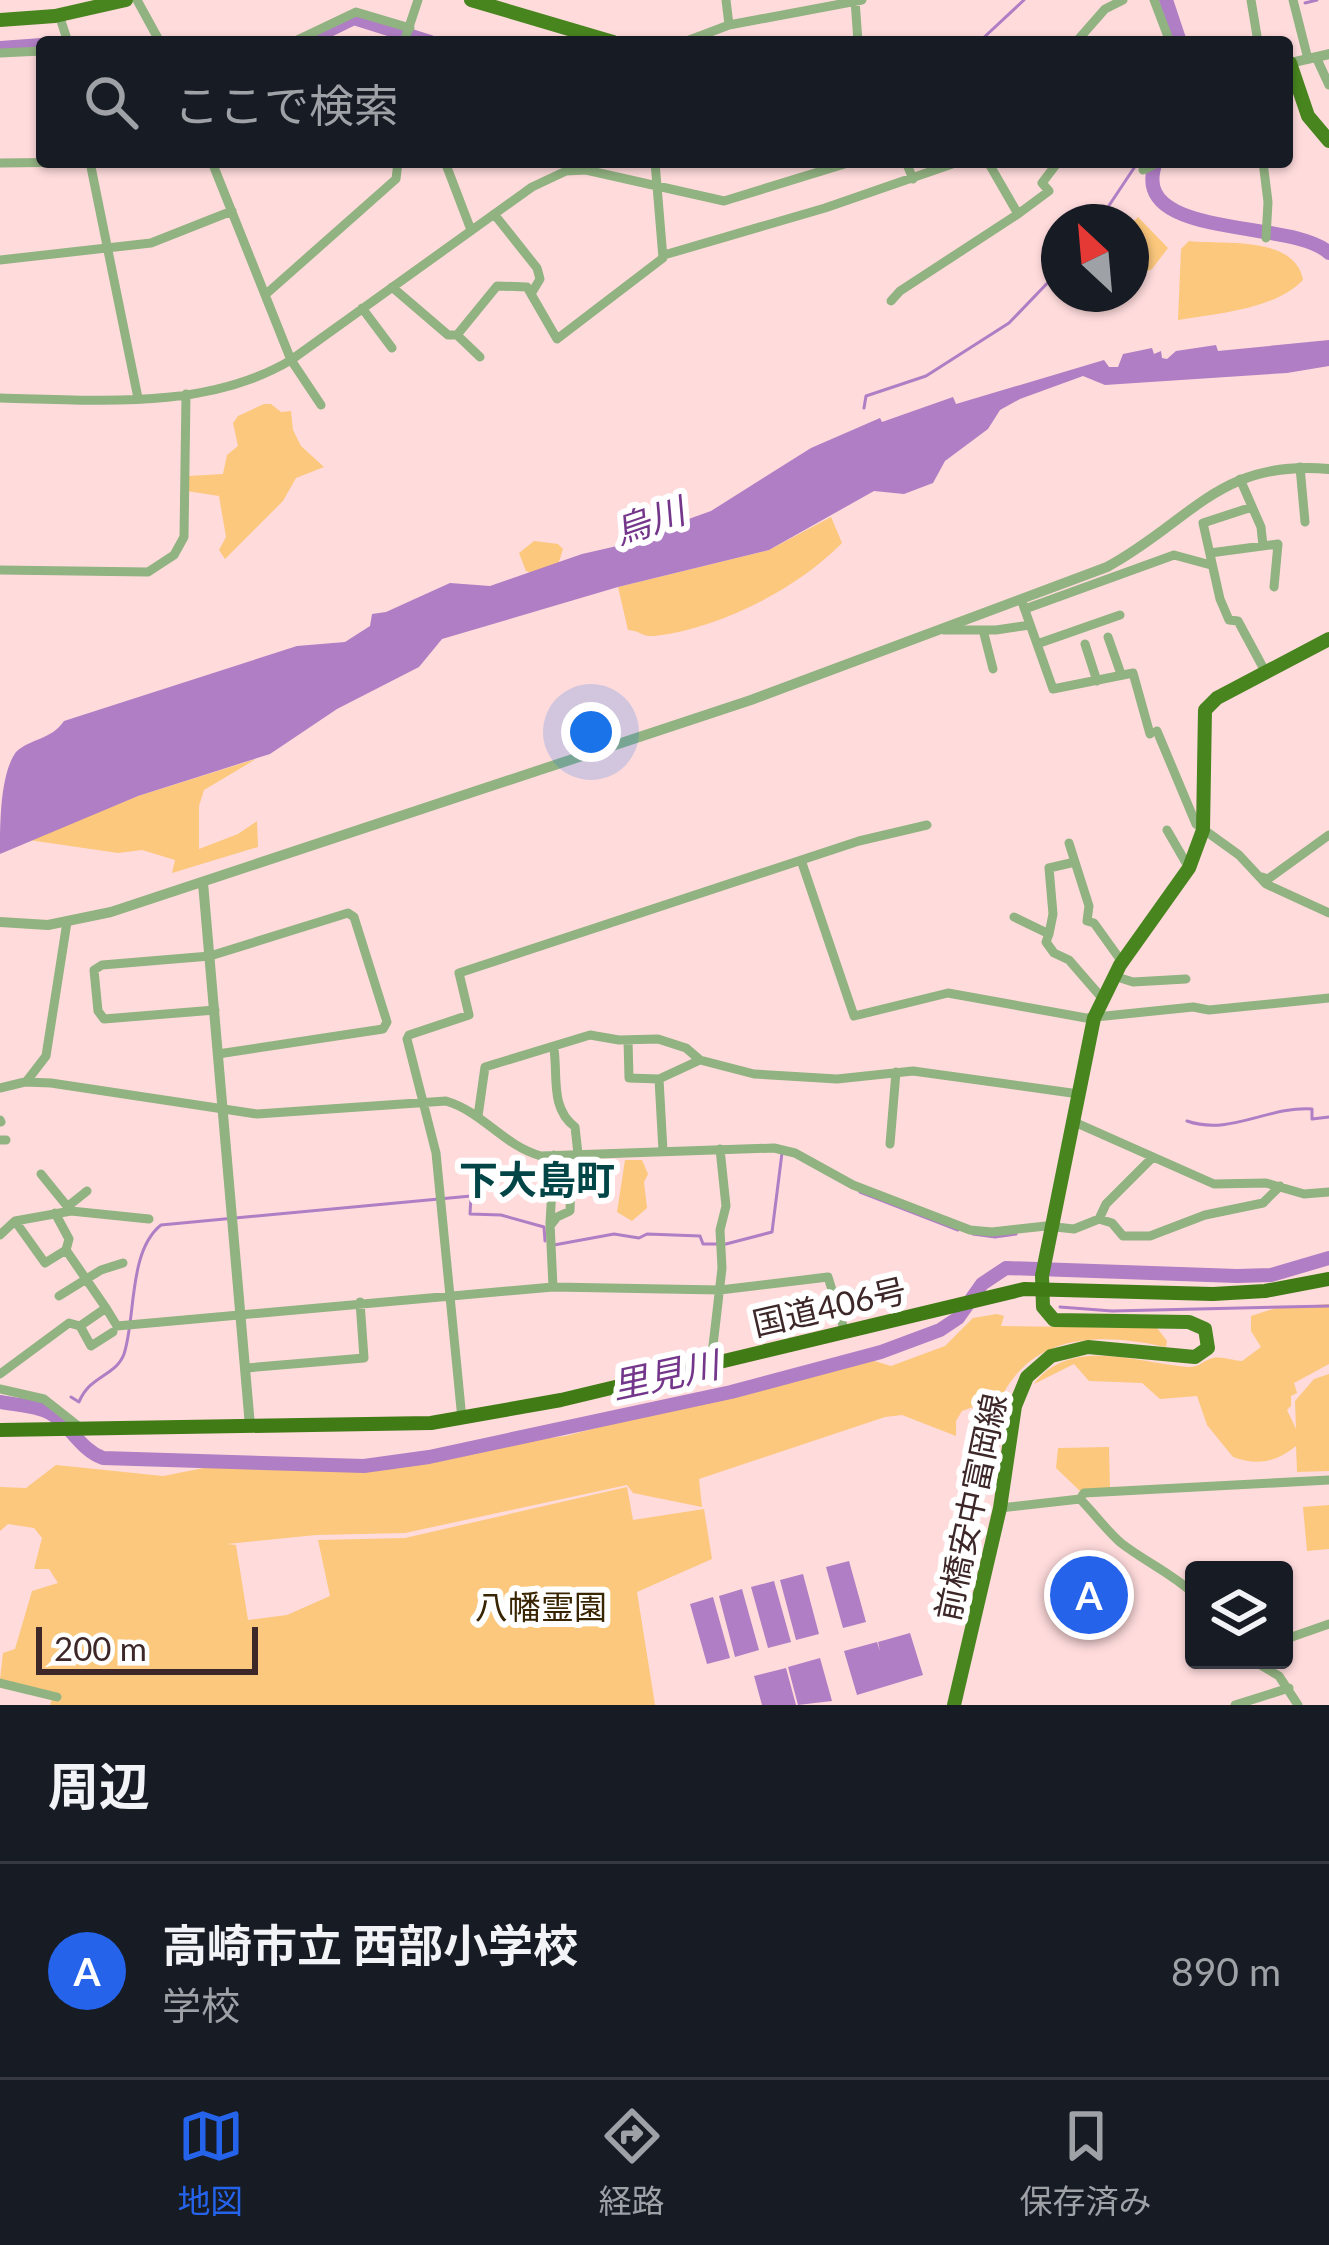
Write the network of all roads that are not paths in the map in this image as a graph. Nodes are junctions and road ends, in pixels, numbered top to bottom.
1 (126, 0) edge
2 (137, 0) edge
3 (418, 0) edge
4 (471, 0) edge
5 (726, 0) edge
6 (857, 0) edge
7 (1123, 0) edge
8 (1154, 0) edge
9 (1251, 0) edge
10 (1294, 0) edge
11 (55, 10) edge
12 (0, 20) edge
13 (730, 25) junction
14 (157, 36) edge
15 (306, 36) edge
16 (409, 36) edge
17 (593, 36) edge
18 (700, 36) edge
19 (859, 36) edge
20 (1081, 36) edge
21 (1168, 36) edge
22 (1257, 36) edge
23 (36, 51) edge
24 (0, 53) edge
25 (1318, 57) edge
26 (1293, 77) edge
27 (1329, 85) edge
28 (1329, 141) edge
29 (0, 163) edge
30 (36, 163) edge
31 (92, 168) edge
32 (214, 168) edge
33 (397, 168) edge
34 (448, 168) edge
35 (655, 168) edge
36 (831, 168) edge
37 (909, 168) edge
38 (942, 168) edge
39 (991, 168) edge
40 (1053, 168) edge
41 (1147, 168) edge
42 (1264, 168) edge
43 (1143, 170) dead end
44 (914, 179) junction
45 (656, 185) junction
46 (232, 211) junction
47 (494, 214) junction
48 (1018, 214) junction
49 (471, 230) junction
50 (1266, 238) dead end
51 (108, 249) junction
52 (664, 255) junction
53 (0, 260) edge
54 (392, 287) junction
55 (531, 294) junction
56 (265, 295) junction
57 (891, 301) dead end
58 (362, 308) junction
59 (457, 334) junction
60 (392, 348) dead end
61 (480, 357) dead end
62 (290, 360) junction
63 (186, 394) junction
64 (0, 398) edge
65 (138, 398) junction
66 (321, 405) dead end
67 (1300, 467) junction
68 (1329, 469) edge
69 (1240, 478) junction
70 (1252, 507) junction
71 (1305, 522) dead end
72 (1263, 546) junction
73 (1210, 553) junction
74 (1211, 565) junction
75 (0, 570) edge
76 (1274, 587) dead end
77 (1023, 604) junction
78 (1120, 615) dead end
79 (1030, 625) junction
80 (938, 630) junction
81 (983, 630) junction
82 (1108, 637) dead end
83 (1329, 639) edge
84 (1037, 644) junction
85 (1085, 644) dead end
86 (993, 669) dead end
87 (1266, 673) junction
88 (1121, 674) junction
89 (1097, 681) junction
90 (927, 825) dead end
91 (1167, 830) dead end
92 (1203, 830) junction
93 (1329, 835) edge
94 (1069, 843) dead end
95 (802, 860) junction
96 (1075, 862) junction
97 (1189, 868) junction
98 (1262, 878) junction
99 (203, 883) junction
100 (1329, 913) edge
101 (1014, 916) dead end
102 (0, 922) edge
103 (67, 922) junction
104 (1049, 934) junction
105 (210, 956) junction
106 (1118, 969) junction
107 (1186, 979) dead end
108 (1102, 998) junction
109 (1329, 998) edge
110 (215, 1010) junction
111 (1094, 1018) junction
112 (628, 1040) junction
113 (554, 1049) junction
114 (218, 1054) junction
115 (700, 1060) junction
116 (896, 1072) junction
117 (659, 1079) junction
118 (25, 1082) junction
119 (0, 1088) edge
120 (1078, 1094) junction
121 (423, 1103) junction
122 (223, 1110) junction
123 (478, 1116) junction
124 (1072, 1121) junction
125 (890, 1144) dead end
126 (720, 1149) junction
127 (663, 1151) junction
128 (578, 1154) junction
129 (554, 1155) junction
130 (1152, 1158) junction
131 (40, 1174) dead end
132 (1280, 1186) junction
133 (87, 1190) dead end
134 (1329, 1192) edge
135 (69, 1209) junction
136 (55, 1213) junction
137 (149, 1219) dead end
138 (1099, 1219) junction
139 (15, 1221) junction
140 (550, 1226) junction
141 (1052, 1226) junction
142 (0, 1235) edge
143 (66, 1250) junction
144 (123, 1263) dead end
145 (1043, 1274) junction
146 (1329, 1279) edge
147 (85, 1280) junction
148 (553, 1287) junction
149 (720, 1290) junction
150 (449, 1294) junction
151 (59, 1296) dead end
152 (359, 1302) junction
153 (106, 1308) junction
154 (241, 1315) junction
155 (80, 1326) junction
156 (844, 1329) junction
157 (113, 1333) dead end
158 (711, 1363) junction
159 (245, 1368) junction
160 (0, 1374) edge
161 (0, 1389) edge
162 (462, 1419) junction
163 (250, 1426) junction
164 (78, 1429) junction
165 (0, 1430) edge
166 (1329, 1480) edge
167 (1080, 1499) junction
168 (1000, 1508) junction
169 (1185, 1584) edge
170 (1329, 1624) edge
171 (1293, 1637) edge
172 (1275, 1669) edge
173 (0, 1682) edge
174 (1289, 1688) junction
175 (50, 1699) edge
176 (954, 1705) edge
177 (1234, 1705) edge
178 (1298, 1705) edge

1 - 11 main road
2 - 14 street
3 - 16 street
4 - 17 main road
5 - 13 street
6 - 13 street
6 - 19 street
7 - 20 street
8 - 21 street
9 - 22 street
10 - 25 street
11 - 12 main road
13 - 18 street
15 - 16 street
23 - 24 street
25 - 27 street
26 - 28 main road
29 - 30 street
31 - 51 street
32 - 46 street
33 - 56 street
34 - 49 street
35 - 45 street
36 - 45 street
37 - 44 street
38 - 44 street
39 - 48 street
40 - 48 street
41 - 43 street
42 - 50 street
44 - 52 street
45 - 47 street
45 - 52 street
46 - 51 street
46 - 56 street
47 - 49 street
47 - 55 street
48 - 57 street
49 - 54 street
51 - 53 street
51 - 65 street
52 - 55 street
54 - 58 street
54 - 59 street
55 - 59 street
56 - 62 street
58 - 60 street
58 - 62 street
59 - 61 street
62 - 63 street
62 - 66 street
63 - 65 street
63 - 75 street
64 - 65 street
67 - 68 street
67 - 69 street
67 - 71 street
69 - 70 street
69 - 77 street
70 - 72 street
70 - 73 street
72 - 73 street
72 - 76 street
73 - 74 street
74 - 77 street
74 - 87 street
77 - 79 street
77 - 80 street
78 - 84 street
79 - 81 street
79 - 84 street
80 - 81 street
80 - 99 street
81 - 86 street
82 - 88 street
83 - 87 main road
84 - 89 street
85 - 89 street
87 - 92 main road
88 - 89 street
88 - 92 street
90 - 95 street
91 - 97 street
92 - 97 main road
92 - 98 street
93 - 98 street
94 - 96 street
95 - 111 street
95 - 121 street
96 - 104 street
96 - 106 street
97 - 106 main road
98 - 100 street
99 - 103 street
99 - 105 street
101 - 104 street
102 - 103 street
103 - 118 street
104 - 108 street
105 - 110 street
105 - 110 street
105 - 114 street
106 - 107 street
106 - 108 main road
108 - 111 main road
109 - 111 street
110 - 114 street
111 - 120 main road
112 - 113 street
112 - 115 street
112 - 117 street
113 - 123 street
113 - 128 street
114 - 122 street
115 - 116 street
115 - 117 street
116 - 120 street
116 - 125 street
117 - 127 street
118 - 119 street
118 - 122 street
120 - 124 main road
121 - 122 street
121 - 123 street
121 - 150 street
122 - 154 street
123 - 129 street
124 - 130 street
124 - 141 main road
126 - 127 street
126 - 141 street
126 - 149 street
127 - 128 street
128 - 129 street
128 - 140 street
129 - 140 street
130 - 132 street
130 - 138 street
131 - 135 street
132 - 134 street
132 - 138 street
133 - 135 street
135 - 136 street
135 - 137 street
136 - 139 street
136 - 143 street
138 - 141 street
139 - 142 street
139 - 143 street
140 - 148 street
141 - 145 main road
143 - 147 street
144 - 147 street
145 - 146 highway, 国道406号
145 - 156 highway, 国道406号
145 - 168 main road, 前橋安中富岡線
147 - 151 street
147 - 153 street
148 - 149 street
148 - 150 street
149 - 156 street
149 - 158 street
150 - 152 street
150 - 162 street
152 - 154 street
152 - 159 street
153 - 154 street
153 - 155 street
154 - 159 street
155 - 157 street
155 - 160 street
156 - 158 highway, 国道406号
158 - 162 highway, 国道406号
159 - 163 street
161 - 164 street
162 - 163 highway, 国道406号
163 - 164 highway, 国道406号
164 - 165 highway, 国道406号
166 - 167 street
167 - 168 street
167 - 169 street
168 - 176 main road, 前橋安中富岡線
170 - 171 street
172 - 174 street
173 - 175 street
174 - 177 street
174 - 178 street

